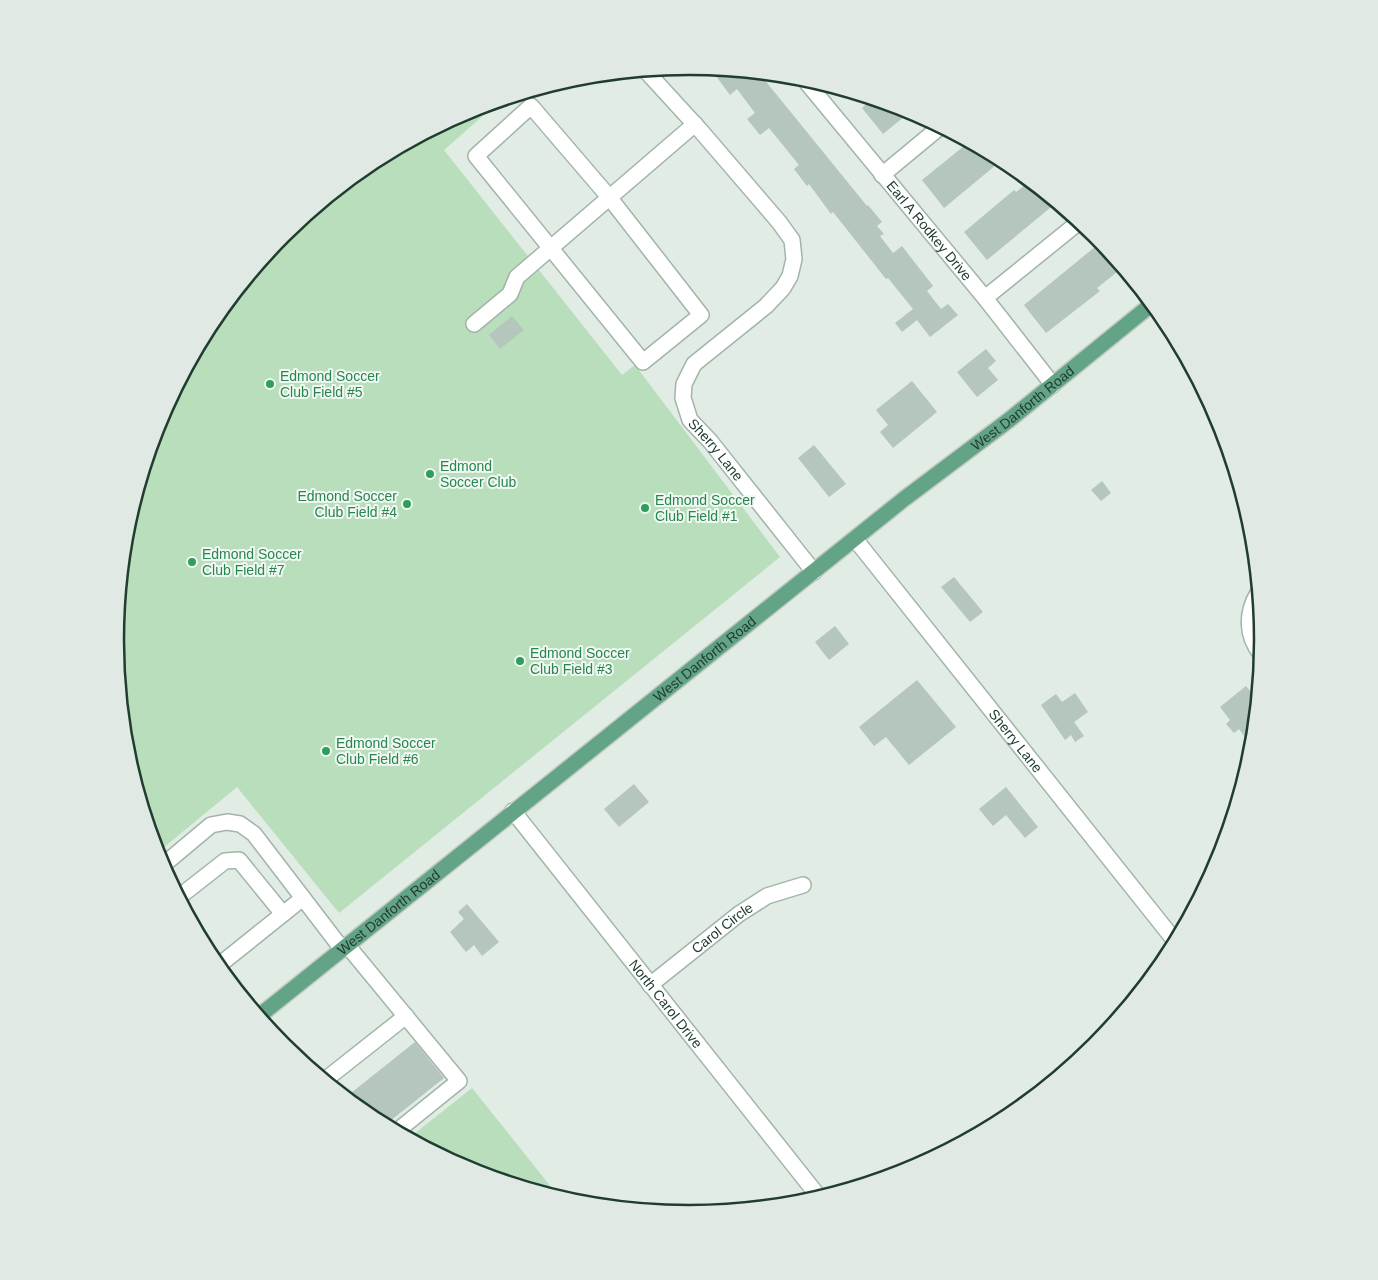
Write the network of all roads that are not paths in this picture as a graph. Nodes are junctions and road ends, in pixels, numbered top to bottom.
1 (651, 76) edge
2 (812, 89) edge
3 (528, 99) edge
4 (694, 124) junction
5 (935, 131) edge
6 (882, 174) junction
7 (609, 197) junction
8 (1074, 226) edge
9 (551, 248) junction
10 (985, 298) junction
11 (1146, 309) edge
12 (474, 324) dead end
13 (1053, 385) junction
14 (855, 539) junction
15 (814, 572) junction
16 (1253, 606) edge
17 (1254, 641) edge
18 (513, 811) junction
19 (169, 860) edge
20 (803, 885) dead end
21 (184, 893) edge
22 (303, 898) junction
23 (283, 914) junction
24 (1170, 935) edge
25 (345, 947) junction
26 (224, 961) edge
27 (650, 985) junction
28 (264, 1012) edge
29 (406, 1016) junction
30 (330, 1076) edge
31 (402, 1127) edge
32 (813, 1191) edge

1 - 4 street, Sherry Lane
2 - 6 street, Earl A Rodkey Drive
3 - 7 street
3 - 9 street
4 - 7 street
4 - 15 street, Sherry Lane
5 - 6 street
6 - 10 street, Earl A Rodkey Drive
7 - 9 street
7 - 9 street
8 - 10 street
9 - 12 street
10 - 13 street, Earl A Rodkey Drive
11 - 13 main road, West Danforth Road
13 - 14 main road, West Danforth Road
14 - 15 main road, West Danforth Road
14 - 24 street, Sherry Lane
15 - 18 main road, West Danforth Road
16 - 17 street
18 - 25 main road, West Danforth Road
18 - 27 street, North Carol Drive
19 - 22 street
20 - 27 street, Carol Circle
21 - 23 street
22 - 23 street
22 - 25 street
23 - 26 street
25 - 28 main road, West Danforth Road
25 - 29 street
27 - 32 street, North Carol Drive
29 - 30 street
29 - 31 street

